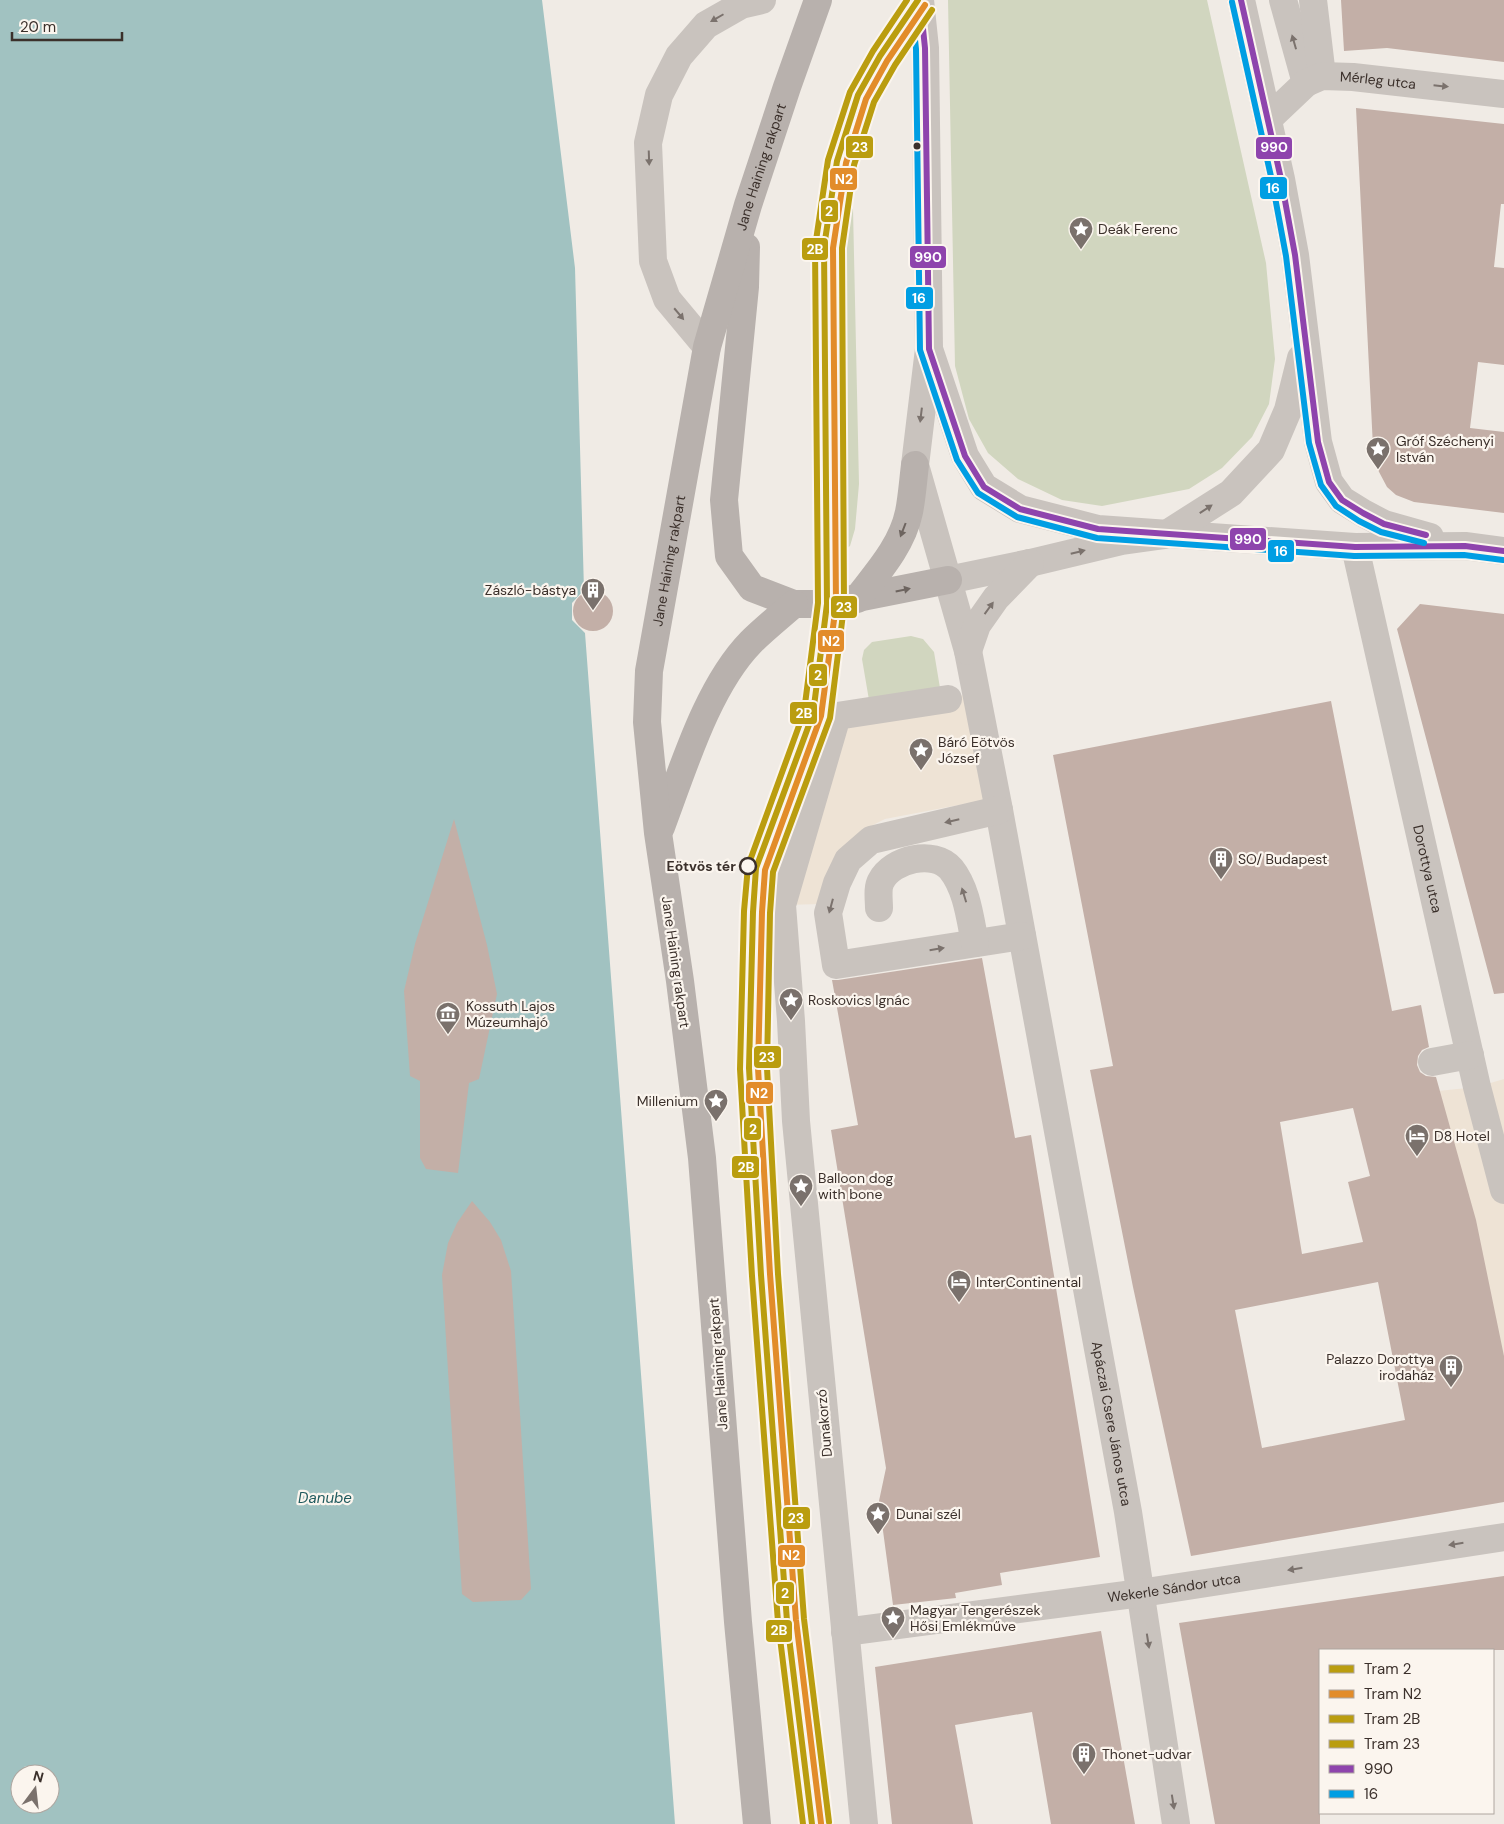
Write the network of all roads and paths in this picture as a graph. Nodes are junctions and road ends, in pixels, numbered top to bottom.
1 (762, 0) edge
2 (818, 0) edge
3 (920, 0) edge
4 (929, 0) edge
5 (1241, 0) edge
6 (1283, 0) edge
7 (1314, 0) edge
8 (925, 48) junction
9 (1314, 80) junction
10 (1504, 94) edge
11 (1268, 119) junction
12 (748, 204) junction
13 (1305, 342) junction
14 (706, 346) junction
15 (929, 349) junction
16 (915, 466) junction
17 (1164, 535) junction
18 (1465, 546) junction
19 (1355, 548) junction
20 (1504, 551) edge
21 (1030, 563) junction
22 (948, 580) junction
23 (857, 599) junction
24 (794, 604) junction
25 (968, 651) junction
26 (948, 699) dead end
27 (999, 810) junction
28 (658, 833) junction
29 (879, 908) dead end
30 (1022, 936) junction
31 (975, 942) junction
32 (1470, 1055) junction
33 (1432, 1062) dead end
34 (1504, 1190) edge
35 (1504, 1537) edge
36 (1141, 1593) junction
37 (844, 1632) junction
38 (757, 1824) edge
39 (864, 1824) edge
40 (1176, 1824) edge

1 -> 14 street
2 - 12 main road, Jane Haining rakpart
3 - 8 street
4 - 8 street
5 - 11 street
9 -> 6 street
7 - 9 street
8 - 15 street
9 -> 10 street, Mérleg utca
9 - 11 street
11 - 13 street
12 - 14 main road, Jane Haining rakpart
12 - 24 main road
17 -> 13 street
13 - 18 street
14 - 28 main road, Jane Haining rakpart
15 -> 16 street
15 - 17 street
16 - 22 street
16 -> 23 main road
17 - 19 street
21 -> 17 street
18 - 19 street
18 - 20 street
19 - 32 street, Dorottya utca
21 - 22 street
25 -> 21 street
23 -> 22 main road
22 - 25 street
23 - 24 main road
24 - 28 main road
25 - 27 street
26 - 37 street, Dunakorzó
27 - 30 street
27 -> 31 street
28 - 38 main road, Jane Haining rakpart
31 -> 29 street
30 - 31 street
30 - 36 street, Apáczai Csere János utca
32 - 33 street
32 - 34 street, Dorottya utca
35 -> 36 street, Wekerle Sándor utca
36 - 37 street, Wekerle Sándor utca
36 -> 40 street, Apáczai Csere János utca
37 - 39 street, Dunakorzó

